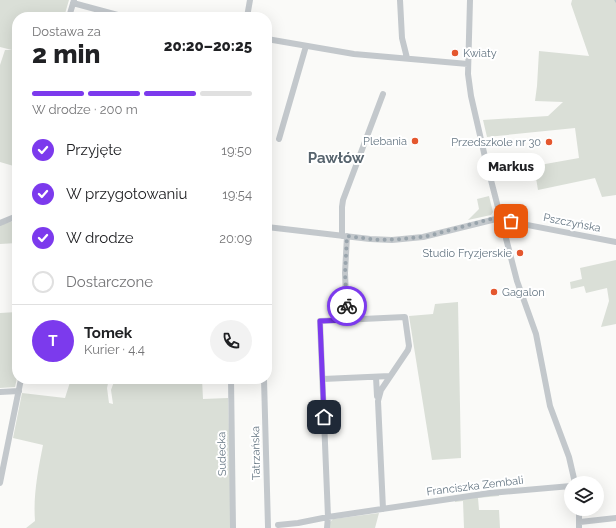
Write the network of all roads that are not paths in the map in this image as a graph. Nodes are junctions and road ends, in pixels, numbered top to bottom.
1 (250, 0) edge
2 (400, 0) edge
3 (470, 0) edge
4 (73, 2) edge
5 (70, 12) edge
6 (101, 12) edge
7 (248, 12) edge
8 (272, 40) edge
9 (306, 46) junction
10 (407, 58) junction
11 (468, 64) junction
12 (383, 94) dead end
13 (279, 139) dead end
14 (12, 218) edge
15 (501, 219) junction
16 (0, 223) edge
17 (272, 228) edge
18 (345, 236) junction
19 (616, 242) edge
20 (347, 320) junction
21 (390, 376) junction
22 (376, 377) junction
23 (323, 379) junction
24 (20, 384) edge
25 (231, 384) edge
26 (264, 384) edge
27 (19, 391) junction
28 (0, 392) edge
29 (378, 401) junction
30 (573, 476) edge
31 (0, 483) edge
32 (564, 487) edge
33 (383, 509) junction
34 (328, 516) junction
35 (616, 518) edge
36 (278, 525) dead end
37 (580, 525) edge
38 (268, 527) dead end
39 (233, 528) edge
40 (327, 528) edge

1 - 7 street
2 - 10 street
3 - 11 street
4 - 5 street
4 - 6 street
8 - 9 street
9 - 10 street
9 - 13 street
10 - 11 street
11 - 15 street
12 - 18 street
14 - 16 street
15 - 18 street, Pszczyńska
15 - 19 street, Pszczyńska
15 - 30 street
17 - 18 street, Pszczyńska
18 - 20 street
20 - 21 street
20 - 23 street
21 - 22 street
21 - 29 street
22 - 23 street
22 - 29 street
23 - 34 street
24 - 27 street
25 - 39 street, Sudecka
26 - 38 street, Tatrzańska
27 - 28 street
27 - 31 street
29 - 33 street
32 - 33 street, Franciszka Zembali
33 - 34 street, Franciszka Zembali
34 - 36 street, Franciszka Zembali
34 - 40 street
35 - 37 street

